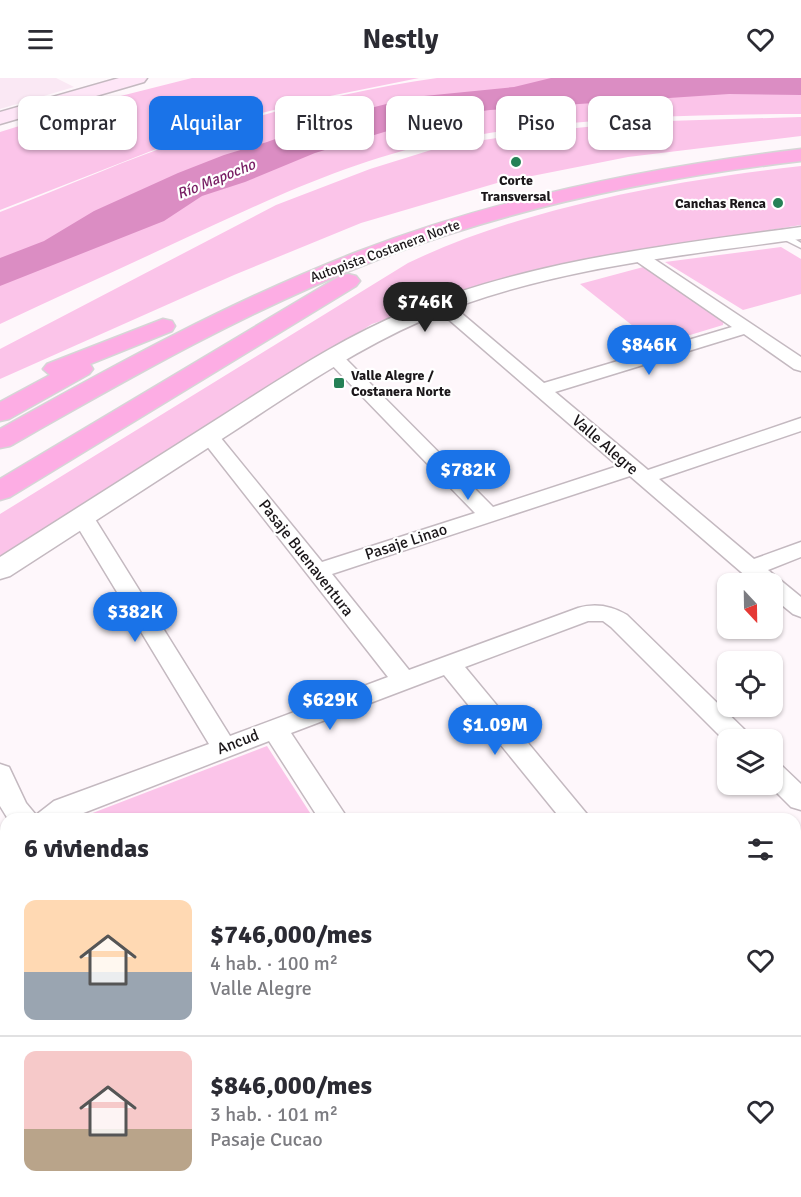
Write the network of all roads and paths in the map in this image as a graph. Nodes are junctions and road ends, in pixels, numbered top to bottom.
1 (138, 78) edge
2 (0, 118) edge
3 (801, 142) edge
4 (801, 155) edge
5 (494, 213) junction
6 (795, 238) edge
7 (639, 256) junction
8 (441, 305) junction
9 (163, 326) junction
10 (746, 328) junction
11 (333, 356) junction
12 (801, 364) edge
13 (540, 390) junction
14 (0, 393) edge
15 (0, 413) edge
16 (801, 424) edge
17 (209, 436) junction
18 (0, 440) edge
19 (637, 473) junction
20 (0, 491) edge
21 (489, 515) junction
22 (82, 516) junction
23 (801, 549) edge
24 (752, 568) junction
25 (0, 570) edge
26 (316, 572) junction
27 (758, 573) edge
28 (783, 594) edge
29 (801, 609) edge
30 (448, 664) junction
31 (404, 680) junction
32 (274, 729) junction
33 (729, 729) edge
34 (224, 747) junction
35 (0, 774) edge
36 (783, 783) edge
37 (801, 800) edge
38 (19, 813) edge
39 (56, 813) edge
40 (330, 813) edge
41 (572, 813) edge

1 - 2 main road
3 - 9 highway, Autopista Costanera Norte
4 - 5 highway, Autopista Costanera Norte
5 - 18 highway, Autopista Costanera Norte
5 - 20 highway
6 - 7 street
7 - 8 street
7 - 10 street
8 - 11 street
8 - 13 street, Valle Alegre
9 - 14 highway
9 - 15 highway, Autopista Costanera Norte
10 - 12 street
10 - 13 street
11 - 17 street
11 - 21 street
13 - 19 street, Valle Alegre
16 - 19 street, Pasaje Linao
17 - 22 street
17 - 26 street, Pasaje Buenaventura
19 - 21 street, Pasaje Linao
19 - 24 street, Valle Alegre
21 - 26 street, Pasaje Linao
22 - 25 street
22 - 34 street
23 - 24 street
24 - 27 street, Valle Alegre
26 - 31 street, Pasaje Buenaventura
28 - 29 street, Valle Alegre
30 - 31 street, Ancud
30 - 33 street, Ancud
30 - 41 street
31 - 32 street, Ancud
32 - 34 street, Ancud
32 - 40 street
34 - 39 street, Ancud
35 - 38 street
36 - 37 street

